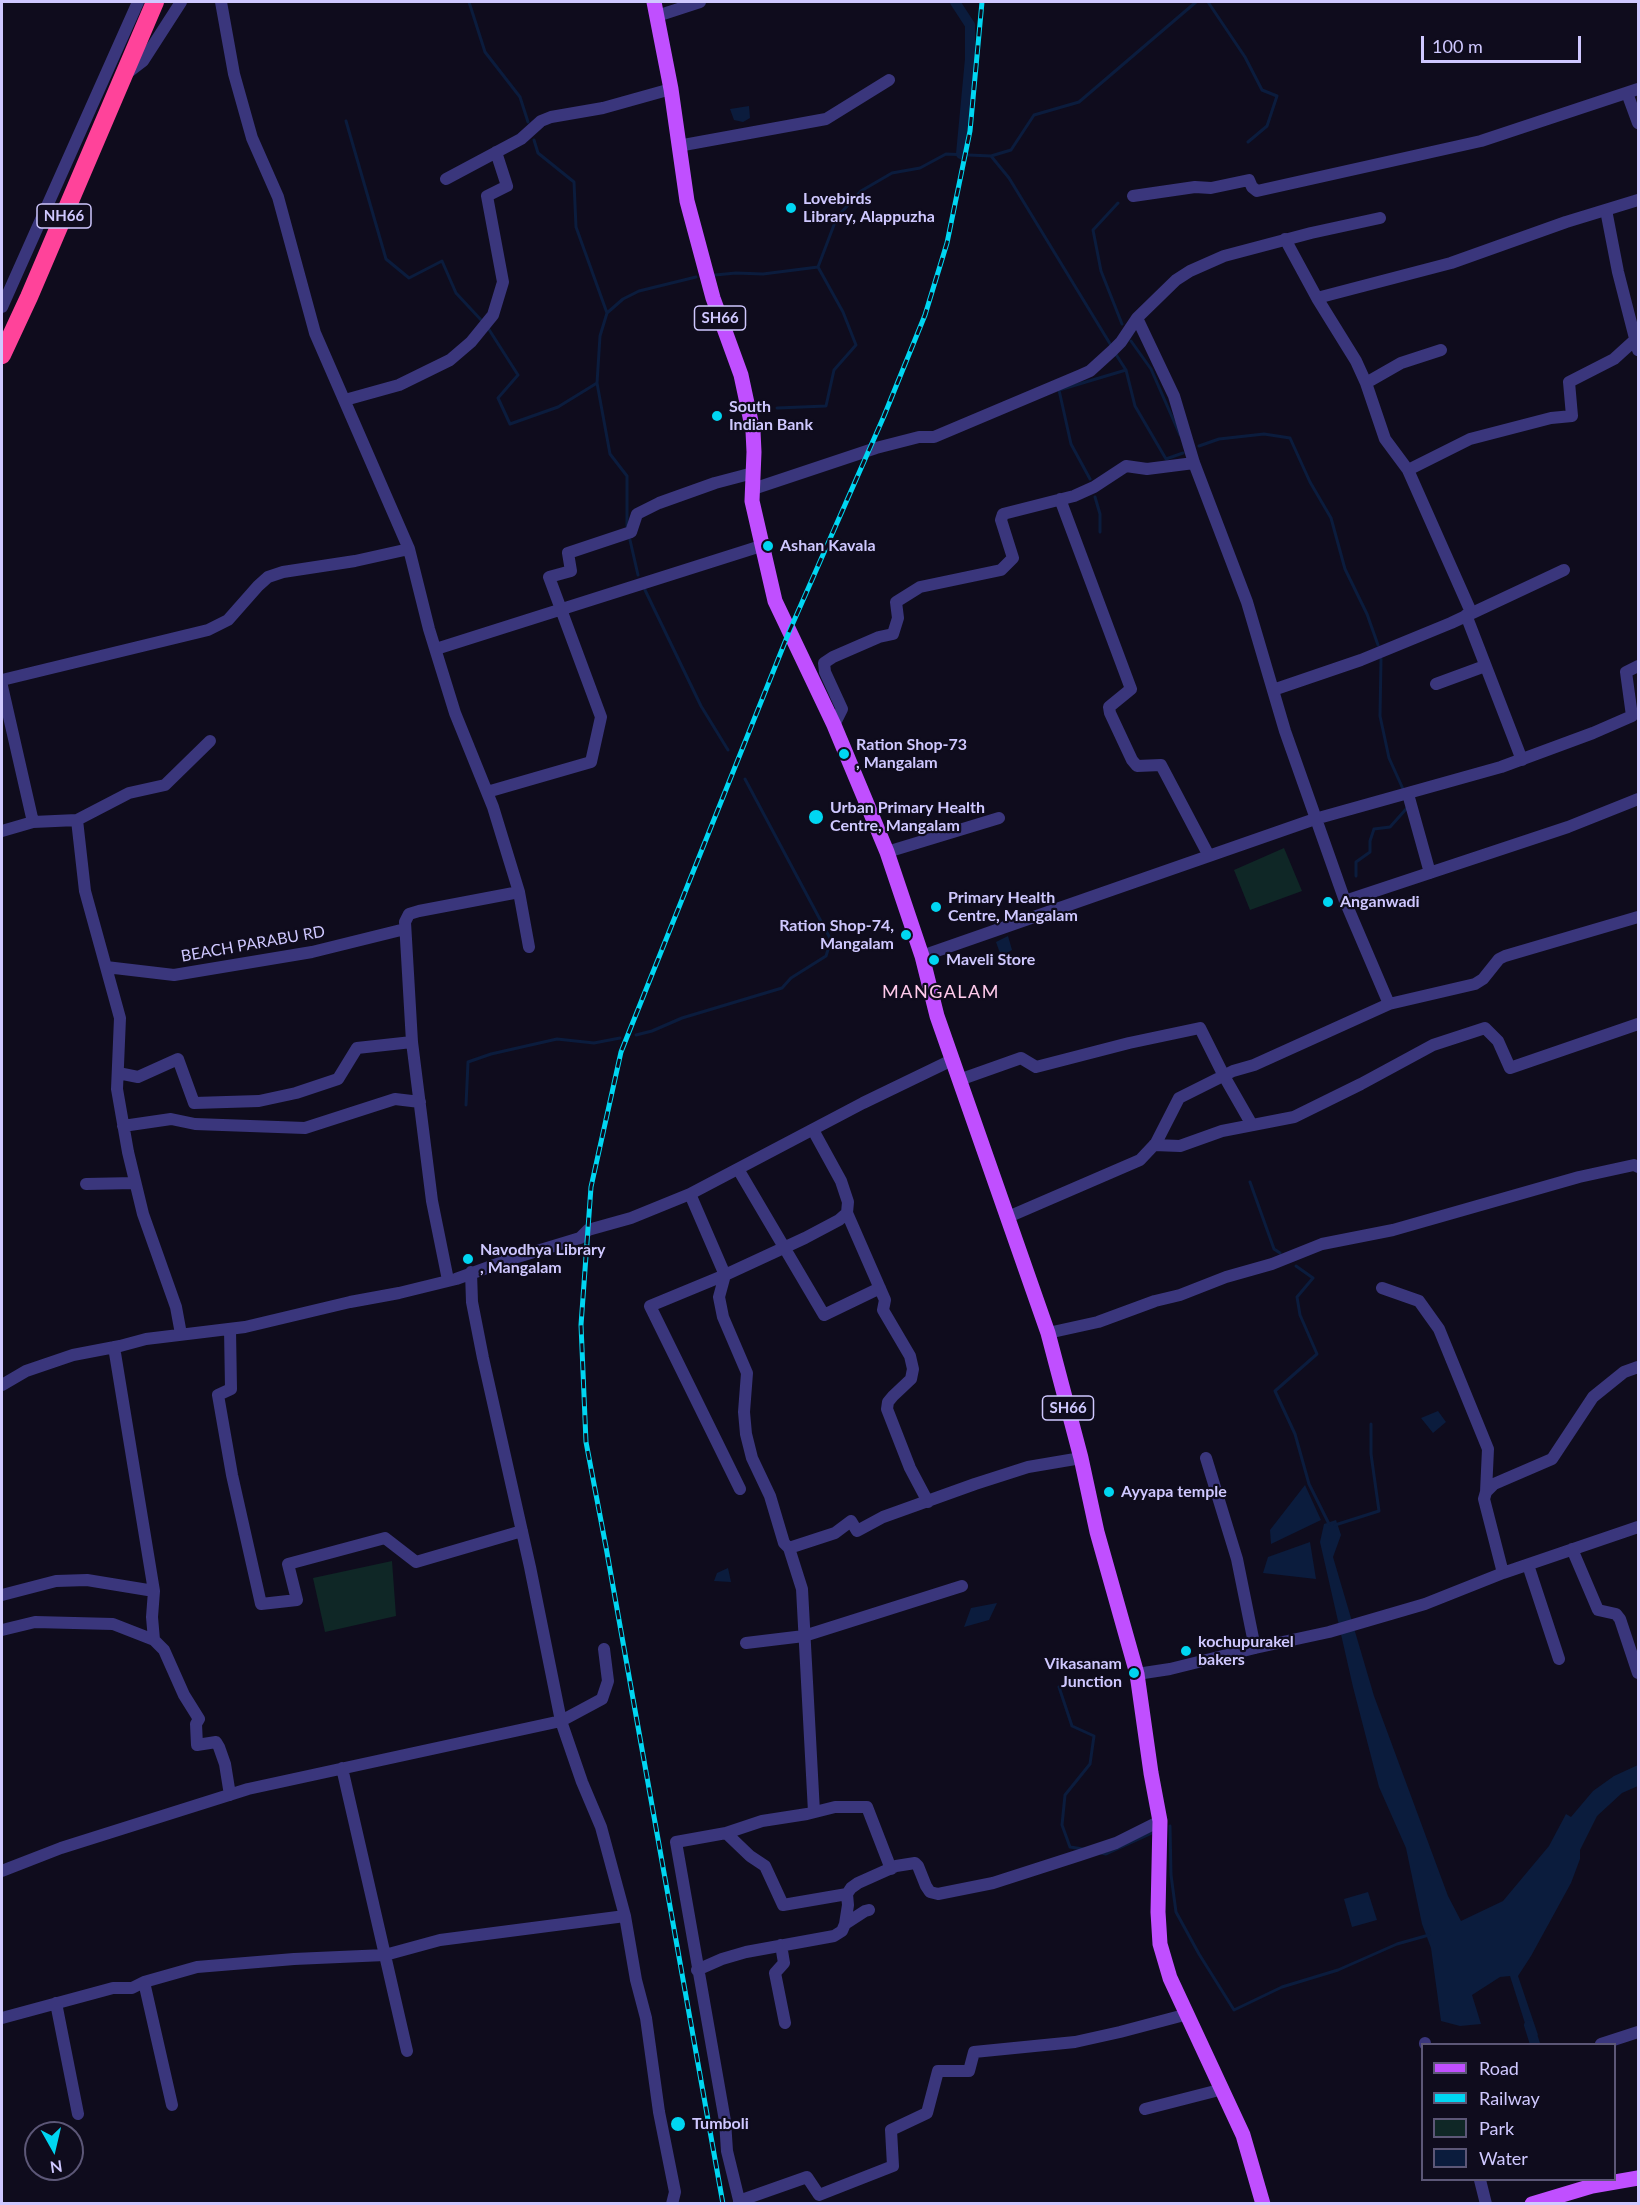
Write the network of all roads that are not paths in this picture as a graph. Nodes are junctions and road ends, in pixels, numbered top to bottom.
1 (138, 2) edge
2 (155, 2) edge
3 (181, 2) edge
4 (221, 2) edge
5 (700, 2) edge
6 (655, 9) edge
7 (123, 77) junction
8 (889, 80) dead end
9 (671, 89) junction
10 (1633, 91) edge
11 (1638, 123) edge
12 (678, 146) junction
13 (496, 152) junction
14 (446, 178) dead end
15 (1133, 196) dead end
16 (1638, 200) edge
17 (1606, 210) junction
18 (1380, 218) dead end
19 (1285, 239) junction
20 (1317, 298) junction
21 (2, 307) edge
22 (1137, 318) junction
23 (1637, 345) edge
24 (1441, 350) dead end
25 (2, 355) edge
26 (1366, 383) junction
27 (345, 400) junction
28 (1194, 463) junction
29 (1408, 470) junction
30 (753, 473) junction
31 (753, 489) junction
32 (1060, 500) junction
33 (761, 546) junction
34 (409, 549) junction
35 (1564, 570) dead end
36 (561, 609) junction
37 (1468, 614) junction
38 (436, 649) junction
39 (1485, 666) junction
40 (1638, 666) edge
41 (2, 680) edge
42 (1436, 684) dead end
43 (2, 686) edge
44 (1273, 690) junction
45 (1632, 716) junction
46 (834, 725) junction
47 (1638, 728) edge
48 (210, 741) dead end
49 (1522, 760) junction
50 (487, 792) junction
51 (1408, 794) junction
52 (1638, 799) edge
53 (999, 818) dead end
54 (1315, 819) junction
55 (77, 820) junction
56 (33, 822) junction
57 (2, 831) edge
58 (887, 852) junction
59 (1209, 856) junction
60 (1430, 873) junction
61 (519, 892) junction
62 (1346, 901) junction
63 (1638, 917) edge
64 (405, 929) junction
65 (529, 947) dead end
66 (922, 956) junction
67 (106, 967) junction
68 (1389, 1004) junction
69 (1638, 1024) edge
70 (412, 1042) junction
71 (952, 1060) junction
72 (118, 1073) junction
73 (1224, 1076) junction
74 (959, 1080) junction
75 (420, 1102) junction
76 (1252, 1125) junction
77 (123, 1126) junction
78 (813, 1130) junction
79 (1154, 1145) junction
80 (1638, 1167) edge
81 (738, 1169) junction
82 (135, 1183) junction
83 (86, 1184) dead end
84 (690, 1194) junction
85 (847, 1213) junction
86 (1008, 1217) junction
87 (784, 1247) junction
88 (471, 1272) junction
89 (725, 1275) junction
90 (448, 1280) junction
91 (880, 1288) junction
92 (1382, 1288) dead end
93 (230, 1329) junction
94 (1048, 1333) junction
95 (181, 1334) junction
96 (114, 1347) junction
97 (1638, 1367) edge
98 (2, 1385) edge
99 (1081, 1458) junction
100 (1206, 1458) dead end
101 (740, 1489) dead end
102 (1486, 1492) junction
103 (928, 1502) junction
104 (1638, 1527) edge
105 (522, 1532) junction
106 (789, 1548) junction
107 (1572, 1549) junction
108 (1528, 1564) junction
109 (1503, 1573) junction
110 (962, 1586) dead end
111 (154, 1591) junction
112 (2, 1595) edge
113 (2, 1630) edge
114 (804, 1636) junction
115 (154, 1640) junction
116 (746, 1643) dead end
117 (1255, 1647) junction
118 (604, 1649) dead end
119 (1559, 1659) dead end
120 (1638, 1673) edge
121 (1137, 1674) junction
122 (561, 1721) junction
123 (342, 1768) junction
124 (230, 1795) junction
125 (814, 1812) junction
126 (1160, 1821) junction
127 (726, 1833) junction
128 (891, 1869) junction
129 (2, 1871) edge
130 (847, 1894) junction
131 (870, 1910) dead end
132 (625, 1916) junction
133 (844, 1924) junction
134 (781, 1945) junction
135 (385, 1955) junction
136 (697, 1970) junction
137 (144, 1982) junction
138 (56, 2003) junction
139 (1188, 2014) junction
140 (2, 2018) edge
141 (785, 2023) dead end
142 (1638, 2032) edge
143 (1604, 2043) edge
144 (407, 2051) dead end
145 (1223, 2089) junction
146 (172, 2105) dead end
147 (1145, 2109) dead end
148 (78, 2114) dead end
149 (1638, 2178) edge
150 (1480, 2181) edge
151 (740, 2202) edge
152 (672, 2204) edge
153 (1263, 2204) edge
154 (1486, 2204) edge
155 (1532, 2204) edge

1 - 21 street
2 - 7 highway, NH66
3 - 7 street
4 - 27 street
5 - 6 street
6 - 9 main road, SH66
7 - 25 highway, NH66
8 - 12 street
9 - 12 main road, SH66
9 - 13 street
10 - 11 street
10 - 15 street
12 - 30 main road, SH66
13 - 14 street
13 - 27 street
16 - 17 street
17 - 20 street
17 - 23 street
18 - 19 street
19 - 20 street
19 - 22 street
20 - 26 street
22 - 28 street
22 - 31 street
23 - 29 street
24 - 26 street
26 - 29 street
27 - 34 street
28 - 32 street
28 - 44 street
29 - 37 street
30 - 31 main road, SH66
30 - 36 street
31 - 33 main road, SH66
32 - 46 street
32 - 59 street
33 - 36 street
33 - 46 main road, SH66
34 - 38 street
34 - 41 street
35 - 37 street
36 - 38 street
36 - 50 street
37 - 39 street
37 - 44 street
38 - 50 street
39 - 42 street
39 - 49 street
40 - 45 street
43 - 56 street
44 - 54 street
45 - 47 street
45 - 49 street
46 - 58 main road, SH66
48 - 55 street
49 - 51 street
50 - 61 street
51 - 54 street
51 - 60 street
52 - 60 street
53 - 58 street
54 - 59 street
54 - 62 street
55 - 56 street
55 - 67 street
56 - 57 street
58 - 66 main road, SH66
59 - 66 street
60 - 62 street
61 - 64 street
61 - 65 street
62 - 68 street
63 - 68 street
64 - 67 street, BEACH PARABU RD
64 - 70 street
66 - 71 main road, SH66
67 - 72 street
68 - 73 street
69 - 76 street
70 - 72 street
70 - 75 street
71 - 74 main road, SH66
71 - 78 street
72 - 77 street
73 - 74 street
73 - 76 street
73 - 79 street
74 - 86 main road, SH66
75 - 77 street
75 - 90 street
76 - 79 street
77 - 82 street
78 - 81 street
78 - 85 street
79 - 86 street
80 - 94 street
81 - 84 street
81 - 87 street
82 - 83 street
82 - 95 street
84 - 88 street
84 - 89 street
85 - 87 street
85 - 91 street
86 - 94 main road, SH66
87 - 89 street
87 - 91 street
88 - 90 street
88 - 105 street
89 - 101 street
89 - 106 street
90 - 93 street
91 - 103 street
92 - 102 street
93 - 95 street
93 - 105 street
94 - 99 main road, SH66
95 - 96 street
96 - 98 street
96 - 111 street
97 - 102 street
99 - 103 street
99 - 121 main road, SH66
100 - 117 street
102 - 109 street
103 - 106 street
104 - 107 street
105 - 122 street
106 - 114 street
107 - 108 street
107 - 120 street
108 - 109 street
108 - 119 street
109 - 117 street
110 - 114 street
111 - 112 street
111 - 115 street
113 - 115 street
114 - 116 street
114 - 125 street
115 - 124 street
117 - 121 street
118 - 122 street
121 - 126 main road, SH66
122 - 123 street
122 - 132 street
123 - 124 street
123 - 135 street
124 - 129 street
125 - 127 street
125 - 128 street
126 - 128 street
126 - 139 main road, SH66
127 - 130 street
127 - 136 street
128 - 130 street
130 - 133 street
131 - 133 street
132 - 135 street
132 - 152 street
133 - 134 street
134 - 136 street
134 - 141 street
135 - 137 street
135 - 144 street
136 - 151 street
137 - 138 street
137 - 146 street
138 - 140 street
138 - 148 street
139 - 145 main road, SH66
139 - 151 street
142 - 143 street
145 - 147 street
145 - 153 main road, SH66
149 - 155 main road
150 - 154 street

